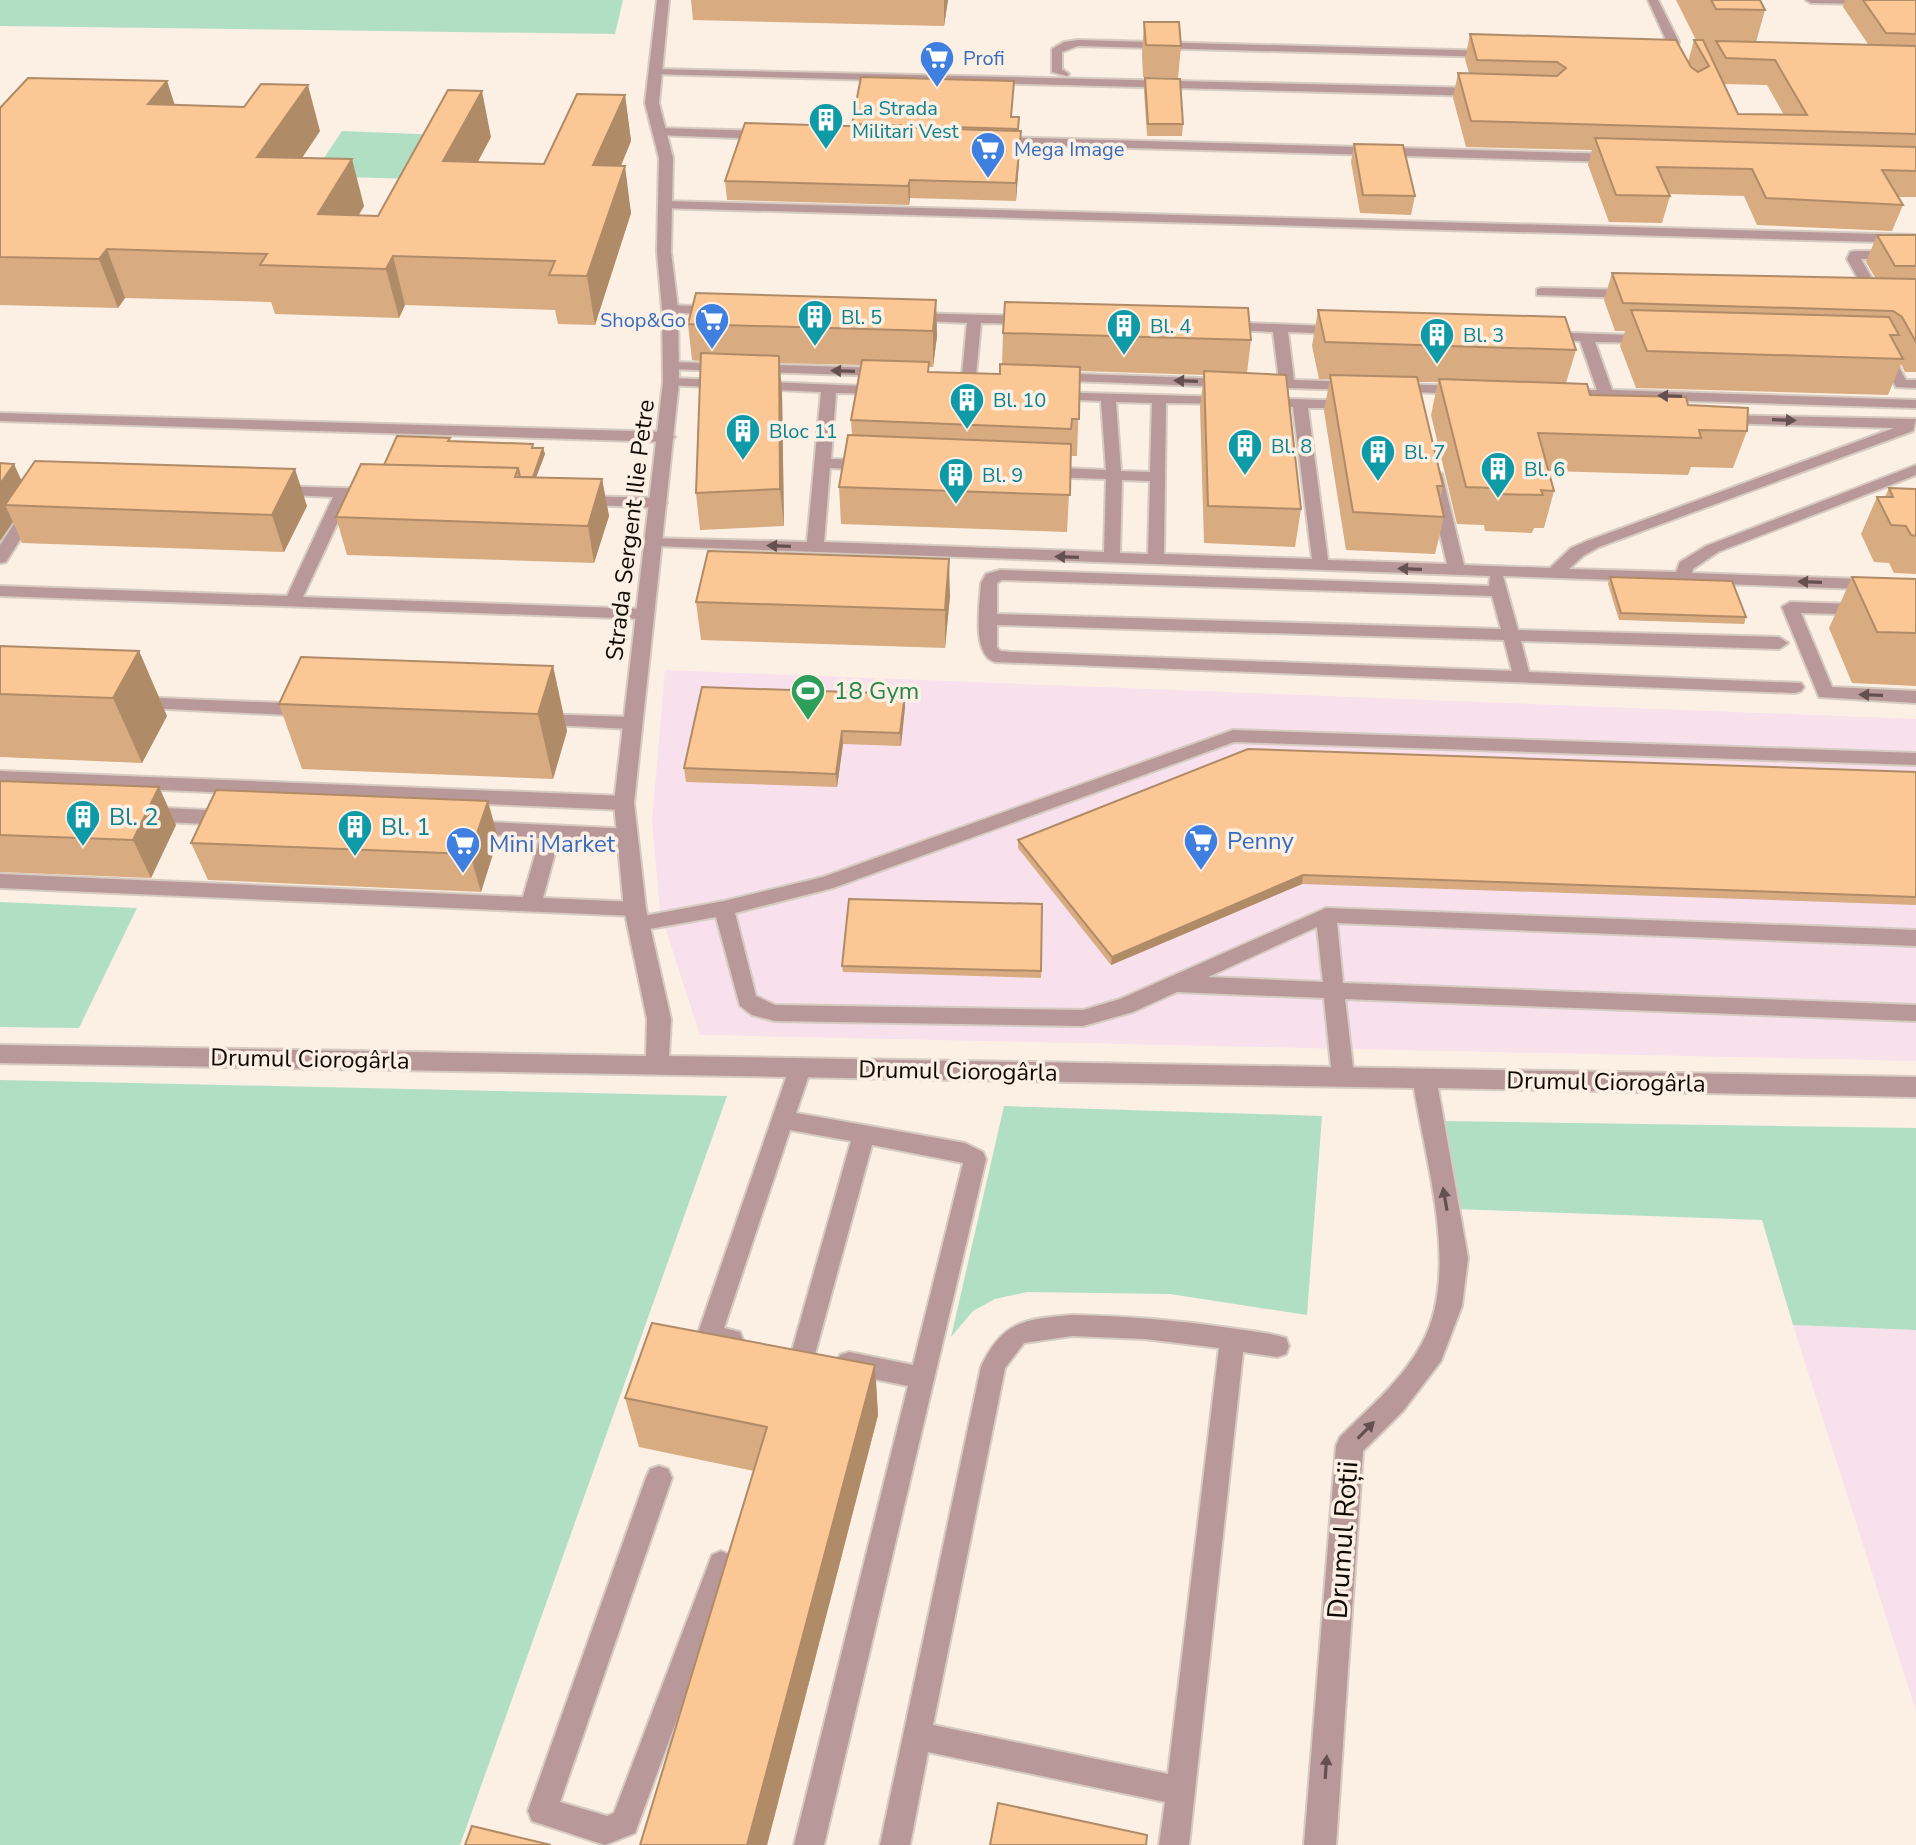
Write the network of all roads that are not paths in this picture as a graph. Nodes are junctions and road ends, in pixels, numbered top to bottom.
1 (663, 0) edge
2 (1653, 0) edge
3 (1811, 0) edge
4 (1916, 2) edge
5 (1673, 42) edge
6 (1502, 54) edge
7 (655, 72) junction
8 (1063, 74) dead end
9 (1489, 92) edge
10 (659, 132) junction
11 (785, 135) edge
12 (974, 140) edge
13 (1622, 159) edge
14 (665, 205) junction
15 (1916, 239) edge
16 (1916, 255) edge
17 (1542, 292) dead end
18 (1638, 295) edge
19 (1861, 300) edge
20 (670, 309) junction
21 (727, 311) edge
22 (897, 316) edge
23 (974, 319) junction
24 (1050, 321) edge
25 (1204, 325) edge
26 (1280, 328) junction
27 (1356, 330) edge
28 (1525, 335) edge
29 (1586, 337) junction
30 (1663, 339) edge
31 (1865, 346) edge
32 (893, 372) edge
33 (671, 374) junction
34 (970, 375) edge
35 (1033, 377) edge
36 (1287, 384) junction
37 (1916, 384) edge
38 (829, 388) junction
39 (907, 390) edge
40 (1478, 390) edge
41 (1542, 392) edge
42 (1606, 394) junction
43 (1046, 395) edge
44 (1108, 397) junction
45 (1159, 399) junction
46 (1300, 404) junction
47 (1916, 404) edge
48 (1374, 406) edge
49 (0, 417) edge
50 (1698, 417) edge
51 (1916, 425) edge
52 (667, 437) junction
53 (1429, 452) edge
54 (822, 463) junction
55 (884, 466) edge
56 (1916, 470) edge
57 (1022, 471) edge
58 (1114, 475) junction
59 (1158, 477) junction
60 (266, 491) edge
61 (343, 493) junction
62 (390, 495) edge
63 (41, 496) edge
64 (564, 500) edge
65 (659, 503) junction
66 (654, 541) junction
67 (815, 548) junction
68 (0, 558) edge
69 (1112, 558) junction
70 (1156, 560) junction
71 (1321, 566) junction
72 (1457, 571) junction
73 (1494, 572) junction
74 (1554, 573) junction
75 (1682, 578) junction
76 (1916, 586) edge
77 (0, 591) edge
78 (1499, 591) junction
79 (293, 601) junction
80 (1916, 611) edge
81 (645, 614) junction
82 (989, 619) junction
83 (1511, 633) junction
84 (1779, 643) dead end
85 (1522, 677) junction
86 (1795, 687) dead end
87 (1916, 697) edge
88 (112, 703) edge
89 (319, 711) edge
90 (526, 719) edge
91 (631, 723) junction
92 (1916, 759) edge
93 (0, 777) edge
94 (624, 803) junction
95 (125, 813) edge
96 (251, 819) edge
97 (456, 827) edge
98 (551, 831) junction
99 (625, 834) junction
100 (0, 881) edge
101 (531, 905) junction
102 (724, 908) junction
103 (1326, 915) junction
104 (637, 916) junction
105 (1916, 938) edge
106 (1174, 984) junction
107 (1334, 989) junction
108 (1916, 1013) edge
109 (0, 1054) edge
110 (657, 1065) junction
111 (800, 1069) junction
112 (1343, 1076) junction
113 (1424, 1079) junction
114 (1916, 1087) edge
115 (783, 1120) junction
116 (864, 1134) junction
117 (1232, 1339) junction
118 (749, 1344) edge
119 (1277, 1346) dead end
120 (776, 1349) edge
121 (803, 1354) junction
122 (923, 1378) junction
123 (659, 1478) dead end
124 (721, 1564) dead end
125 (917, 1736) junction
126 (1180, 1791) junction
127 (809, 1845) edge
128 (895, 1845) edge
129 (1174, 1845) edge
130 (1320, 1845) edge

1 - 7 street, Strada Sergent Ilie Petre
2 - 5 lane
3 - 4 lane
6 - 8 lane
7 - 9 lane
7 - 10 street, Strada Sergent Ilie Petre
10 - 11 lane
10 - 14 street, Strada Sergent Ilie Petre
12 - 13 lane
14 - 15 lane
14 - 20 street, Strada Sergent Ilie Petre
16 - 19 lane
17 - 18 lane
20 - 21 lane
20 - 33 street, Strada Sergent Ilie Petre
22 - 23 lane
23 - 24 lane
23 - 34 lane
25 - 26 lane
26 - 27 lane
26 - 36 lane
28 - 29 lane
29 - 30 lane
29 - 42 lane
31 - 37 lane
32 -> 33 lane
33 - 38 lane
33 - 52 street, Strada Sergent Ilie Petre
36 -> 35 lane
36 - 40 lane
38 - 39 lane
38 - 54 lane
41 - 42 lane
47 -> 42 lane
43 - 44 lane
44 - 45 lane
44 - 58 lane
45 - 46 lane
45 - 59 lane
46 - 48 lane
46 - 71 lane
49 - 52 lane
50 -> 51 lane
51 - 74 lane
52 - 65 street, Strada Sergent Ilie Petre
53 - 72 lane
54 - 55 lane
54 - 67 lane
56 - 75 lane
57 - 58 lane
58 - 59 lane
58 - 69 lane
59 - 70 lane
60 - 61 lane
61 - 62 lane
61 - 79 lane
63 - 68 lane
64 - 65 lane
65 - 66 street, Strada Sergent Ilie Petre
67 -> 66 lane
66 - 81 street, Strada Sergent Ilie Petre
69 -> 67 lane
69 - 70 lane
70 - 71 lane
72 -> 71 lane
72 - 73 lane
73 - 74 lane
73 - 78 lane
74 - 75 lane
76 -> 75 lane
77 - 79 lane
78 - 82 lane
78 - 83 lane
79 - 81 lane
87 -> 80 lane
81 - 91 street, Strada Sergent Ilie Petre
82 - 83 lane
82 - 85 lane
83 - 84 lane
83 - 85 lane
85 - 86 lane
88 - 89 lane
90 - 91 lane
91 - 94 street, Strada Sergent Ilie Petre
92 - 102 lane
93 - 94 lane
94 - 99 street, Strada Sergent Ilie Petre
95 - 96 lane
97 - 98 lane
98 - 99 lane
98 - 101 lane
99 - 104 street, Strada Sergent Ilie Petre
100 - 101 lane
101 - 104 lane
102 - 104 lane
102 - 106 lane
103 - 105 lane
103 - 106 lane
103 - 107 lane
104 - 110 street, Strada Sergent Ilie Petre
106 - 107 lane
107 - 108 lane
107 - 112 lane
109 - 110 street, Drumul Ciorogârla
110 - 111 street, Drumul Ciorogârla
111 - 112 street, Drumul Ciorogârla
111 - 115 lane
112 - 113 street, Drumul Ciorogârla
113 - 114 street, Drumul Ciorogârla
130 -> 113 street, Drumul Roții
115 - 116 lane
115 - 118 lane
116 - 121 lane
116 - 122 lane
117 - 119 lane
117 - 125 lane
117 - 126 lane
120 - 121 lane
121 - 122 lane
122 - 127 lane
123 - 124 lane
125 - 126 lane
125 - 128 lane
126 - 129 lane

